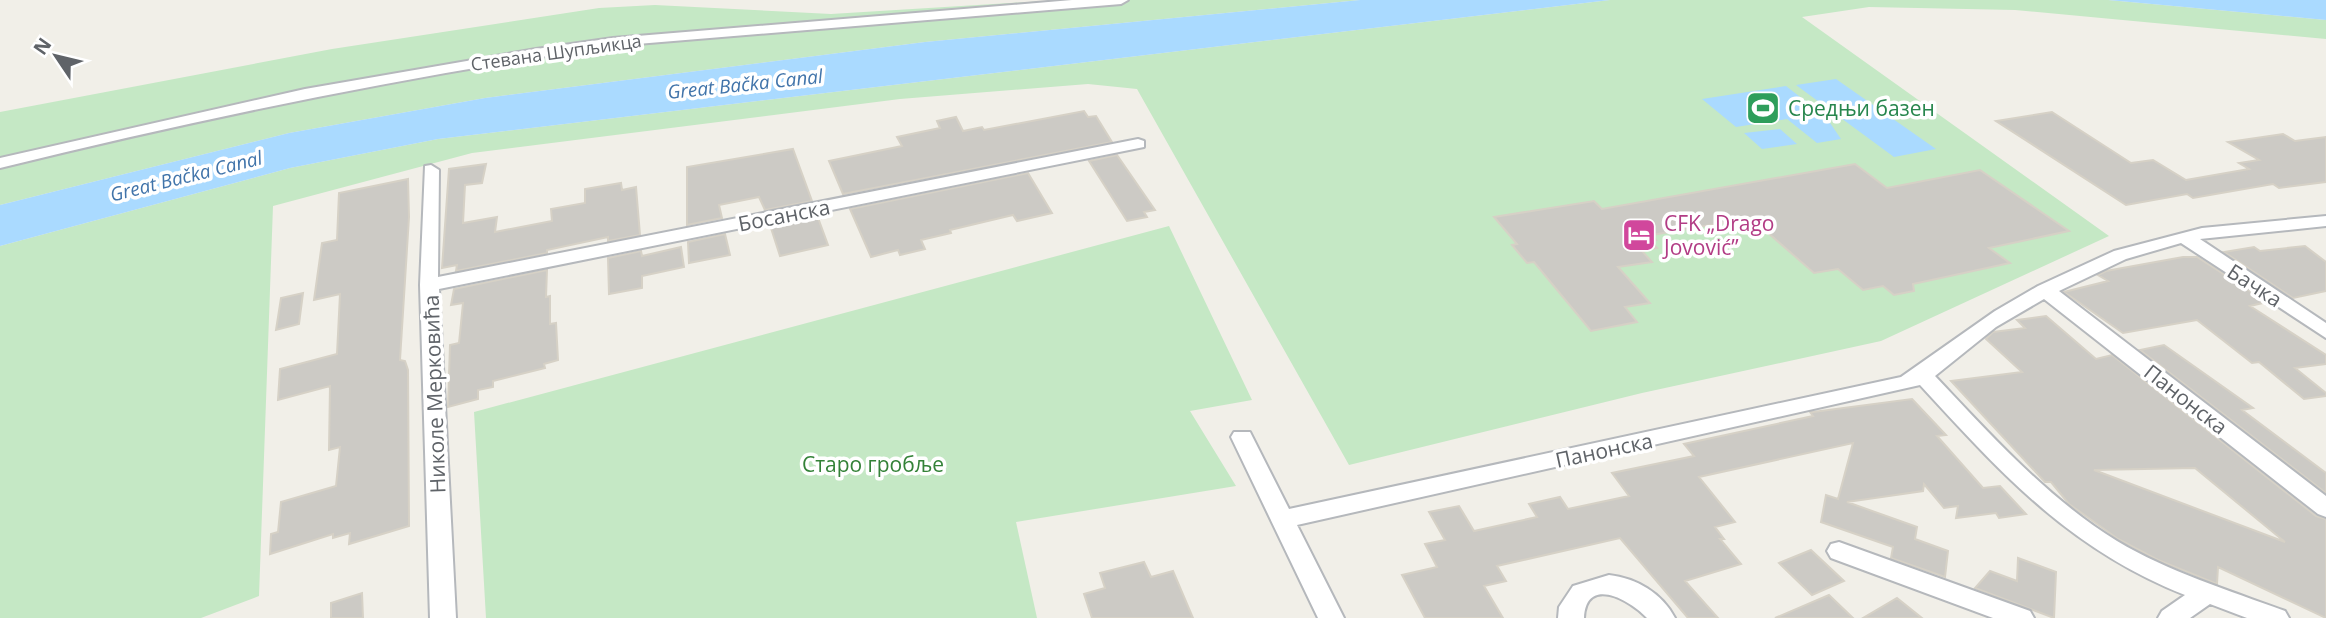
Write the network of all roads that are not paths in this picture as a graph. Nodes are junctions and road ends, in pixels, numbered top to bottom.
1 (1121, 0) edge
2 (1138, 144) dead end
3 (0, 163) edge
4 (431, 170) dead end
5 (2326, 221) edge
6 (2184, 237) junction
7 (429, 285) junction
8 (2045, 290) junction
9 (2326, 332) edge
10 (1923, 376) junction
11 (1242, 437) dead end
12 (2326, 508) edge
13 (1282, 519) junction
14 (1839, 551) dead end
15 (2207, 593) junction
16 (443, 618) edge
17 (1332, 618) edge
18 (1571, 618) edge
19 (1662, 618) edge
20 (2021, 618) edge
21 (2171, 618) edge
22 (2276, 618) edge

1 - 3 street, Стевана Шупљикца
2 - 7 street, Босанска
4 - 7 street, Николе Мерковића
5 - 6 street, Панонска
6 - 8 street, Панонска
6 - 9 street, Бачка
7 - 16 street, Николе Мерковића
8 - 10 street, Панонска
8 - 12 street, Панонска
10 - 13 street, Панонска
10 - 15 street
11 - 13 street
13 - 17 street
14 - 20 street
15 - 21 street
15 - 22 street
18 - 19 street

